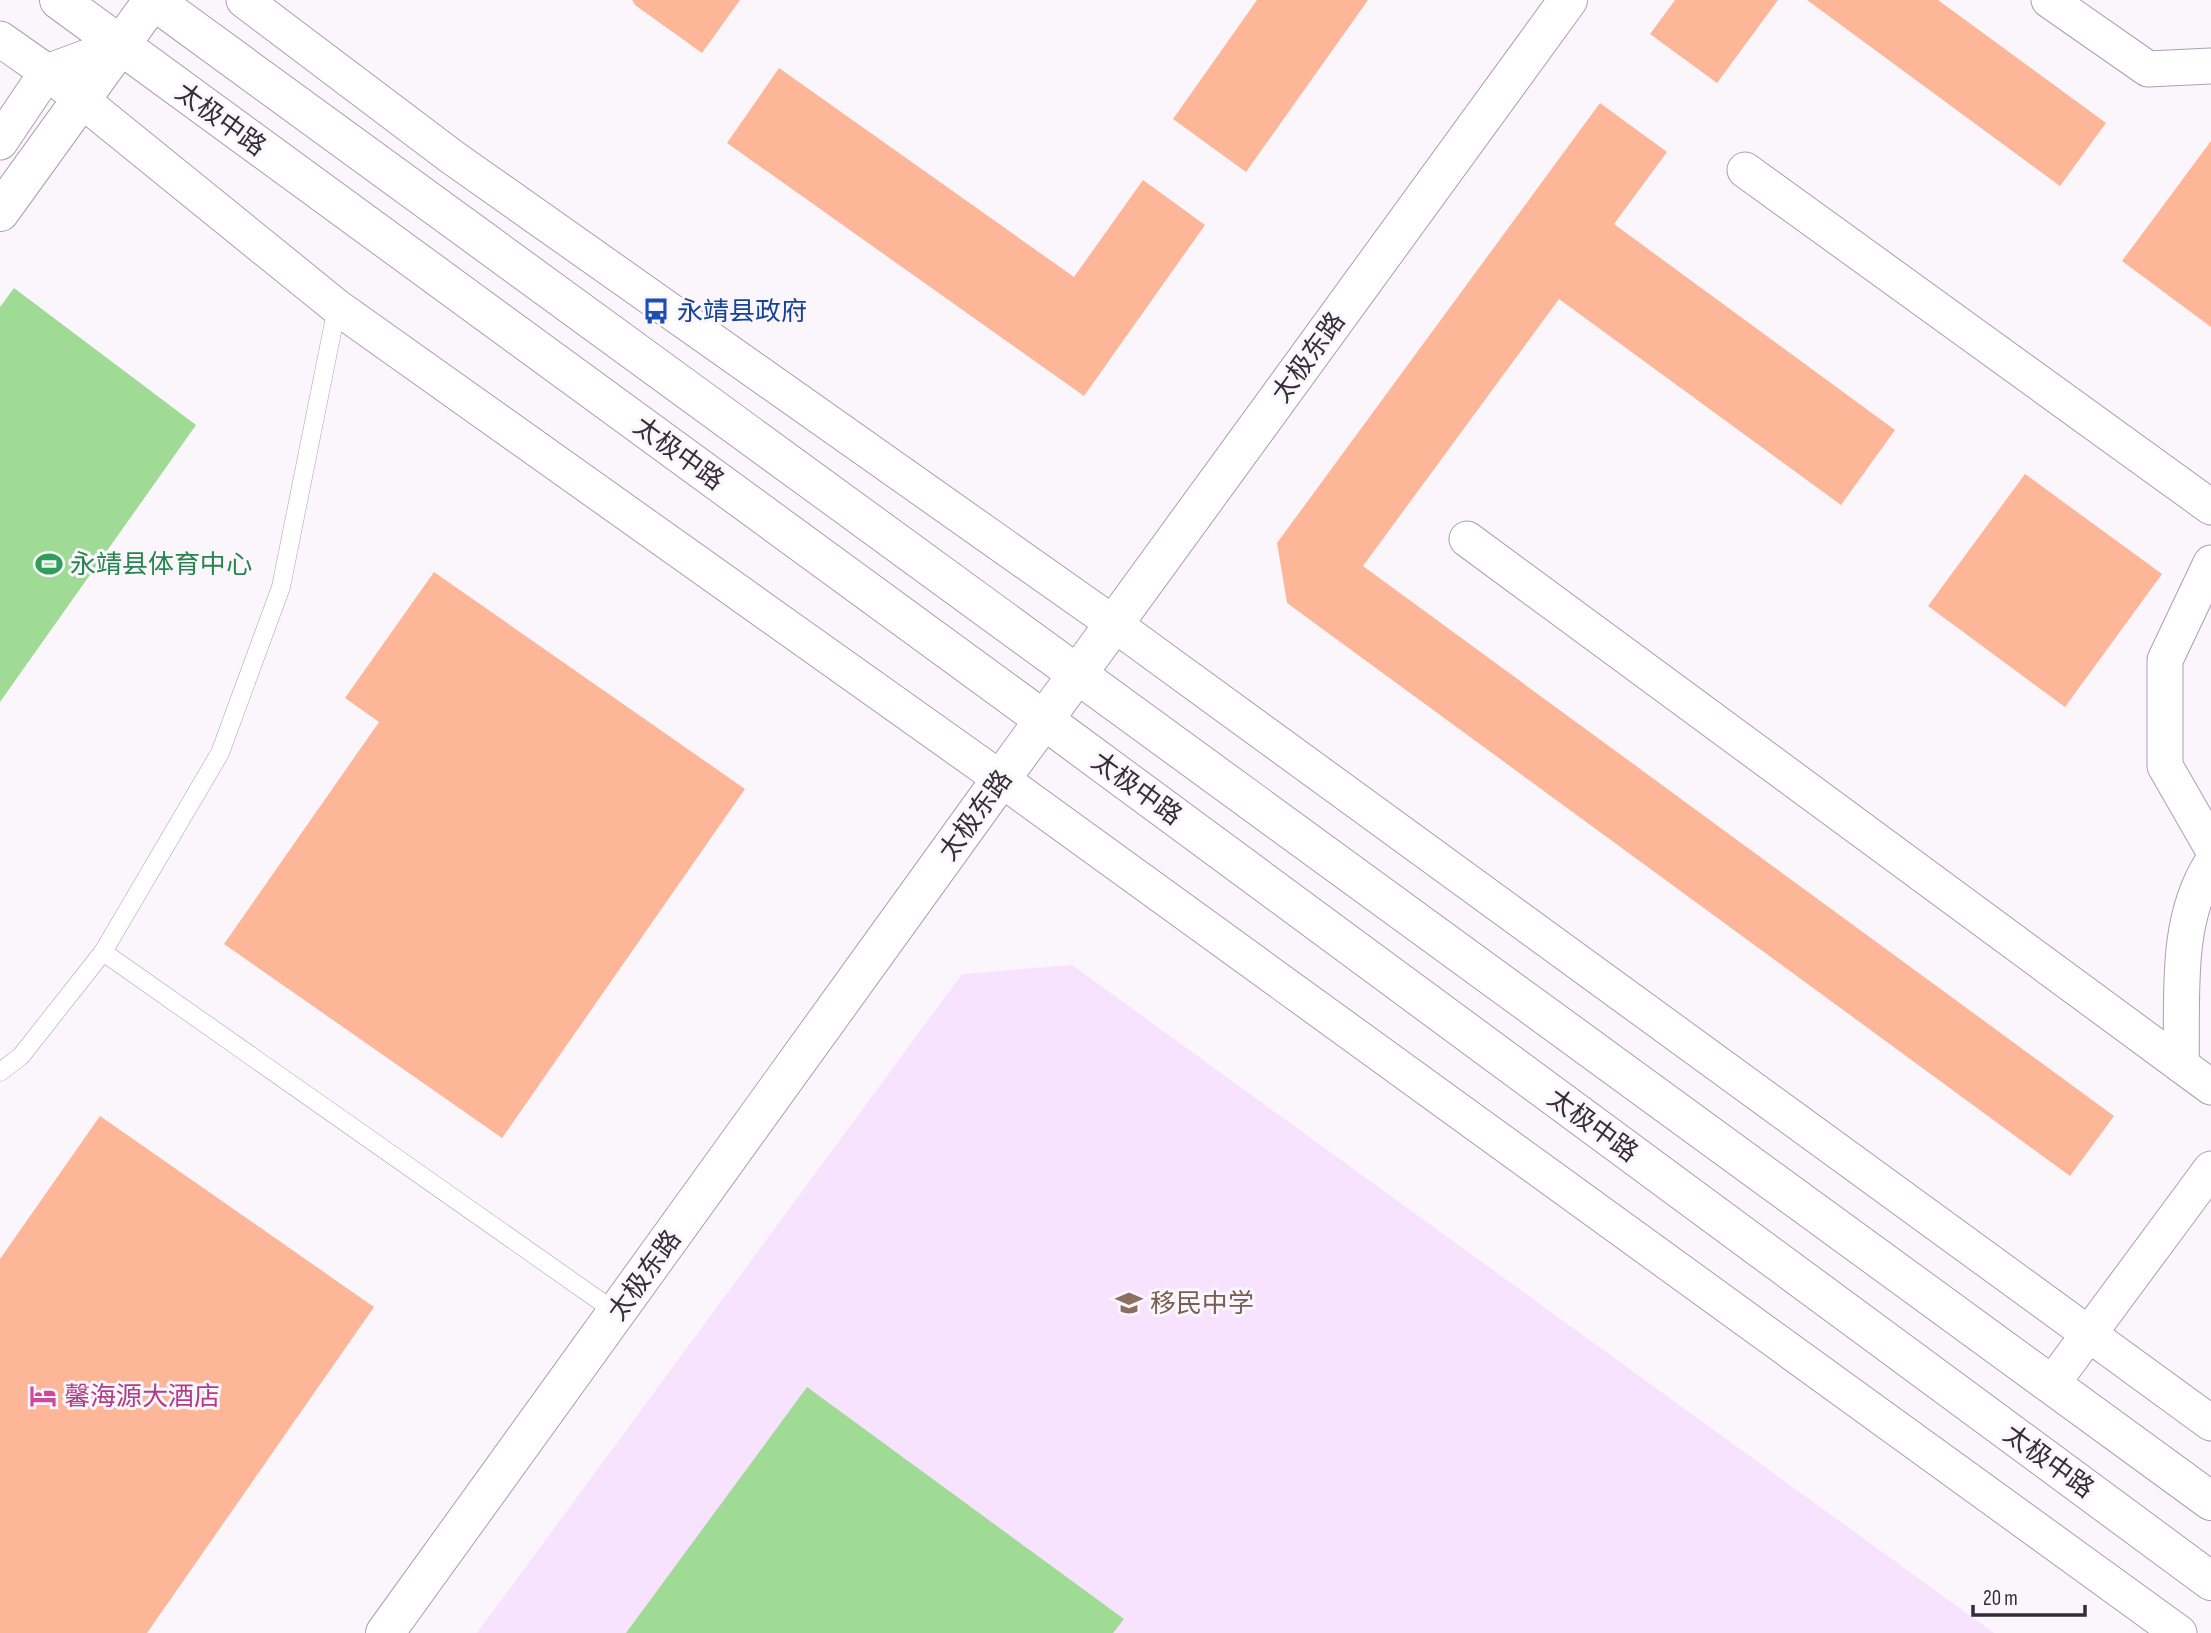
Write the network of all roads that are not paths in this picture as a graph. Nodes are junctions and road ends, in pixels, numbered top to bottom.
1 (59, 0) edge
2 (153, 0) edge
3 (244, 0) edge
4 (1568, 0) edge
5 (2049, 0) edge
6 (0, 39) edge
7 (120, 45) junction
8 (2211, 66) edge
9 (47, 72) junction
10 (80, 100) junction
11 (0, 142) edge
12 (1745, 170) dead end
13 (0, 212) edge
14 (337, 307) junction
15 (2211, 507) edge
16 (1467, 539) dead end
17 (2211, 563) edge
18 (1114, 624) junction
19 (1077, 675) junction
20 (1044, 720) junction
21 (1001, 779) junction
22 (2211, 846) edge
23 (2211, 864) edge
24 (103, 952) junction
25 (2181, 1065) junction
26 (0, 1072) edge
27 (2211, 1087) edge
28 (2211, 1169) edge
29 (617, 1313) junction
30 (2088, 1334) junction
31 (2051, 1385) junction
32 (2211, 1423) edge
33 (2211, 1501) edge
34 (2211, 1581) edge
35 (385, 1633) edge
36 (2179, 1633) edge

1 - 7 main road, 太极中路
2 - 7 main road
2 - 19 main road
3 - 18 street
4 - 18 main road, 太极东路
5 - 8 street
6 - 9 street
7 - 9 street
7 - 10 main road
7 - 20 main road, 太极中路
9 - 10 street
9 - 11 street
10 - 13 main road
10 - 14 street
12 - 15 street
14 - 21 street
14 - 24 lane
16 - 25 street
17 - 22 street
18 - 19 main road, 太极东路
18 - 30 street
19 - 20 main road, 太极东路
19 - 31 main road
20 - 21 main road, 太极东路
20 - 34 main road, 太极中路
21 - 29 main road, 太极东路
21 - 36 street
23 - 25 street
24 - 26 lane
24 - 29 lane
25 - 27 street
28 - 30 street
29 - 35 main road, 太极东路
30 - 31 street
30 - 32 street
31 - 33 main road

